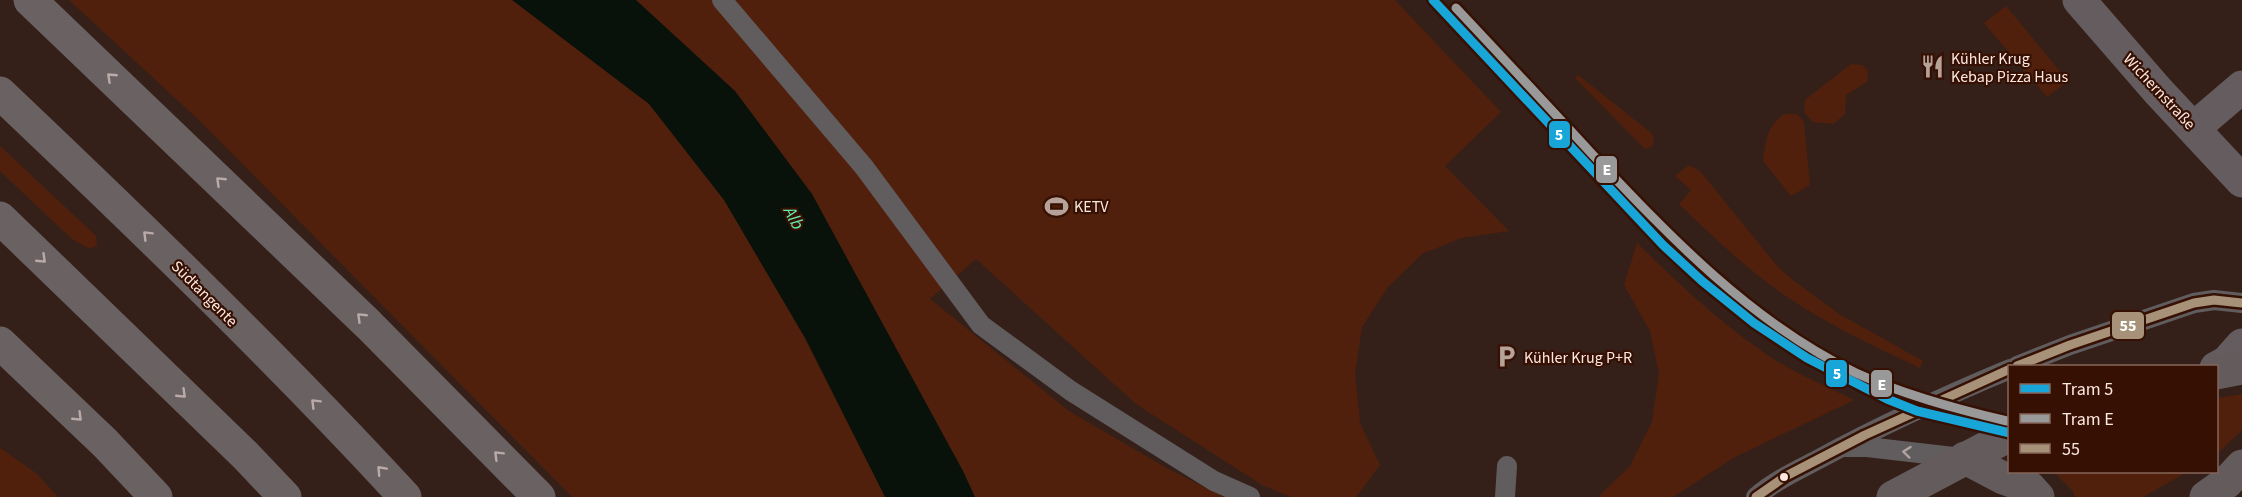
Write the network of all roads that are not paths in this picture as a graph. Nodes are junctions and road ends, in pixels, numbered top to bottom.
1 (30, 0) edge
2 (722, 0) edge
3 (2079, 0) edge
4 (2242, 87) edge
5 (0, 93) edge
6 (2194, 128) junction
7 (2242, 181) edge
8 (0, 218) edge
9 (2242, 303) edge
10 (0, 343) edge
11 (2242, 345) edge
12 (2020, 365) edge
13 (2218, 367) edge
14 (2242, 368) edge
15 (2008, 370) edge
16 (2218, 373) edge
17 (2008, 436) edge
18 (1841, 447) junction
19 (1965, 458) junction
20 (1507, 466) dead end
21 (2242, 466) edge
22 (156, 497) edge
23 (285, 497) edge
24 (405, 497) edge
25 (539, 497) edge
26 (1250, 497) edge
27 (1505, 497) edge
28 (1756, 497) edge
29 (1893, 497) edge
30 (2038, 497) edge
31 (2206, 497) edge

25 -> 1 highway
2 - 26 lane
3 - 6 street, Wichernstraße
4 - 6 street
24 -> 5 highway, Südtangente
6 - 7 street, Wichernstraße
8 -> 23 highway
9 - 12 lane
10 -> 22 highway
11 - 13 street
14 - 16 main road
15 - 18 lane
17 - 19 main road
19 -> 18 lane
18 - 28 lane
19 - 29 main road
19 - 30 main road
20 - 27 lane
21 - 31 main road

